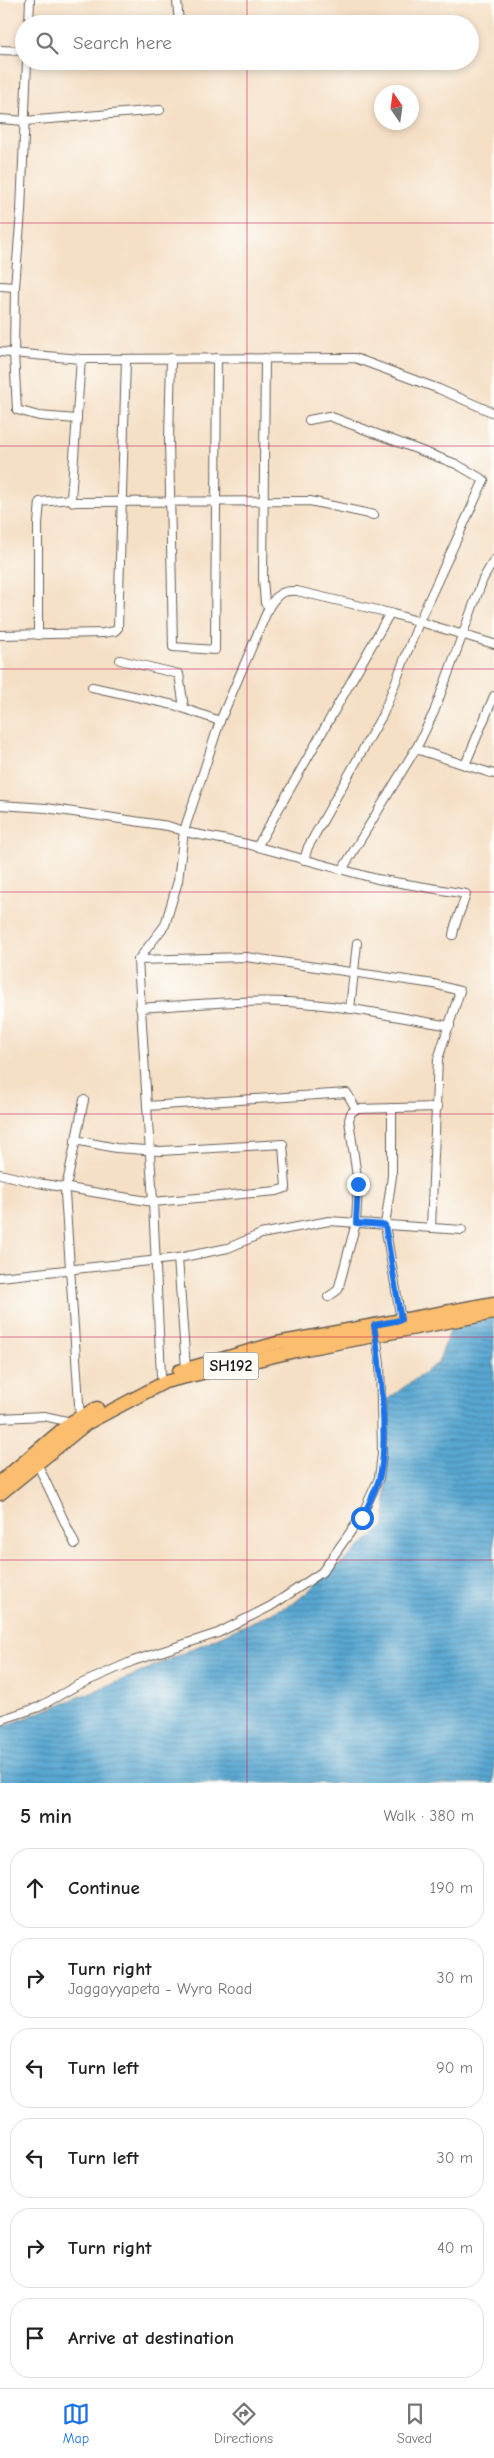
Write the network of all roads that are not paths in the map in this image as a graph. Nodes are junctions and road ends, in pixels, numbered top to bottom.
1 (30, 0) edge
2 (178, 0) edge
3 (29, 15) edge
4 (179, 15) edge
5 (0, 50) edge
6 (15, 51) edge
7 (27, 70) edge
8 (160, 110) dead end
9 (0, 119) edge
10 (25, 120) junction
11 (0, 286) edge
12 (15, 287) junction
13 (0, 352) edge
14 (14, 353) junction
15 (171, 358) junction
16 (216, 358) junction
17 (265, 358) junction
18 (126, 359) junction
19 (81, 360) junction
20 (494, 413) edge
21 (77, 418) junction
22 (309, 420) dead end
23 (71, 499) junction
24 (262, 500) junction
25 (217, 501) junction
26 (123, 502) junction
27 (170, 502) junction
28 (374, 515) dead end
29 (494, 560) edge
30 (269, 607) junction
31 (390, 614) junction
32 (419, 623) junction
33 (0, 635) edge
34 (38, 635) junction
35 (462, 636) junction
36 (494, 644) edge
37 (120, 660) dead end
38 (92, 687) dead end
39 (494, 696) edge
40 (184, 708) junction
41 (220, 721) junction
42 (416, 749) junction
43 (465, 765) junction
44 (494, 774) edge
45 (0, 805) edge
46 (184, 831) junction
47 (257, 847) junction
48 (304, 860) junction
49 (342, 870) junction
50 (453, 935) dead end
51 (357, 943) dead end
52 (138, 960) junction
53 (353, 971) junction
54 (140, 1008) junction
55 (350, 1009) junction
56 (450, 1026) junction
57 (84, 1100) dead end
58 (147, 1106) junction
59 (438, 1107) junction
60 (392, 1108) junction
61 (356, 1109) junction
62 (75, 1140) junction
63 (150, 1150) junction
64 (0, 1174) edge
65 (66, 1187) junction
66 (154, 1202) junction
67 (356, 1223) junction
68 (385, 1225) junction
69 (431, 1228) junction
70 (462, 1230) dead end
71 (178, 1258) junction
72 (154, 1261) junction
73 (70, 1270) junction
74 (0, 1277) edge
75 (328, 1297) dead end
76 (494, 1303) edge
77 (494, 1313) edge
78 (401, 1320) junction
79 (375, 1330) junction
80 (186, 1368) junction
81 (161, 1376) junction
82 (0, 1418) edge
83 (76, 1420) junction
84 (35, 1458) junction
85 (0, 1482) edge
86 (0, 1494) edge
87 (75, 1544) dead end
88 (0, 1720) edge

1 - 3 street
2 - 4 street
5 - 6 street
7 - 10 street
8 - 10 street
9 - 10 street
10 - 12 street
11 - 12 street
12 - 14 street
13 - 14 street
14 - 19 street
14 - 21 street
15 - 16 street
15 - 18 street
15 - 27 street
16 - 17 street
16 - 25 street
17 - 20 street
17 - 24 street
18 - 19 street
18 - 26 street
19 - 21 street
21 - 23 street
22 - 32 street
23 - 26 street
23 - 34 street
24 - 25 street
24 - 28 street
24 - 30 street
25 - 27 street
25 - 27 street
26 - 27 street
26 - 34 street
29 - 35 street
30 - 31 street
30 - 41 street
31 - 32 street
31 - 47 street
32 - 35 street
32 - 48 street
33 - 34 street
35 - 36 street
35 - 42 street
37 - 40 street
38 - 40 street
39 - 43 street
40 - 41 street
41 - 46 street
42 - 43 street
42 - 49 street
43 - 44 street
45 - 46 street
46 - 47 street
46 - 52 street
47 - 48 street
48 - 49 street
49 - 50 street
51 - 53 street
52 - 53 street
52 - 54 street
53 - 55 street
53 - 56 street
54 - 55 street
54 - 58 street
55 - 56 street
56 - 59 street
57 - 62 street
58 - 61 street
58 - 63 street
59 - 60 street
59 - 69 street
60 - 61 street
60 - 68 street
61 - 67 street
62 - 63 street
62 - 65 street
63 - 66 street
63 - 66 street
64 - 65 street
65 - 66 street
65 - 73 street
66 - 72 street
67 - 68 street
67 - 71 street
67 - 75 street
68 - 69 street
68 - 78 street
69 - 70 street
71 - 72 street
71 - 80 street
72 - 73 street
72 - 81 street
73 - 74 street
73 - 83 street
76 - 78 main road, SH192
77 - 79 main road, SH192
78 - 79 main road, SH192
79 - 80 main road, SH192
79 - 84 main road, SH192
79 - 88 street
80 - 81 main road, SH192
81 - 83 main road, SH192
82 - 83 street
83 - 84 main road, SH192
84 - 85 main road, SH192
84 - 86 main road, SH192
84 - 87 street

